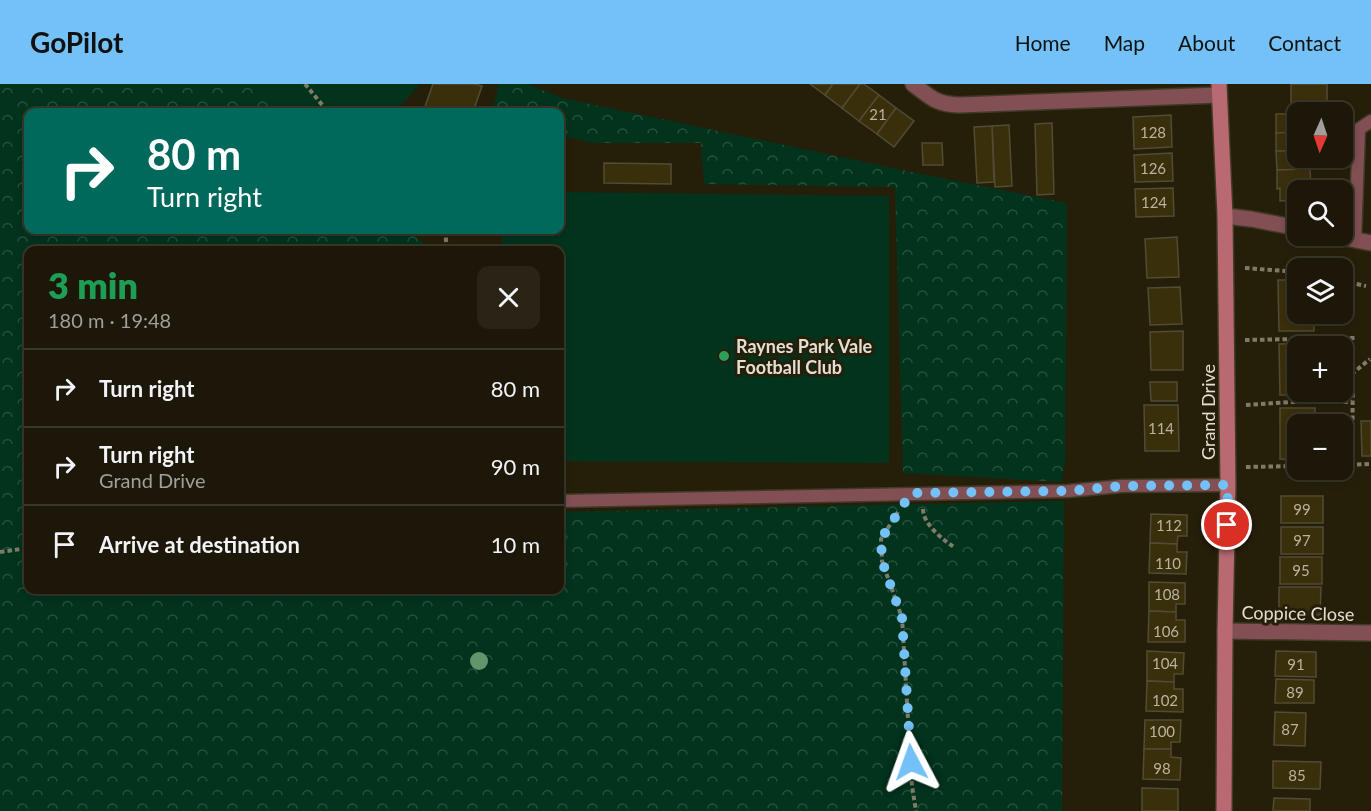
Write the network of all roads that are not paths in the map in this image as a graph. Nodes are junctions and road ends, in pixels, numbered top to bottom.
1 (914, 84) edge
2 (1219, 90) edge
3 (1371, 121) edge
4 (1226, 216) junction
5 (1287, 226) edge
6 (1354, 239) joint
7 (1371, 243) edge
8 (1228, 485) junction
9 (564, 501) edge
10 (1225, 631) junction
11 (1371, 633) edge
12 (1224, 811) edge

1 - 2 street
2 - 4 main road, Grand Drive
3 - 6 lane
4 - 5 street
4 - 8 main road, Grand Drive
6 - 7 street
8 - 9 lane
8 - 10 main road, Grand Drive
10 - 11 street, Coppice Close
10 - 12 main road, Grand Drive

